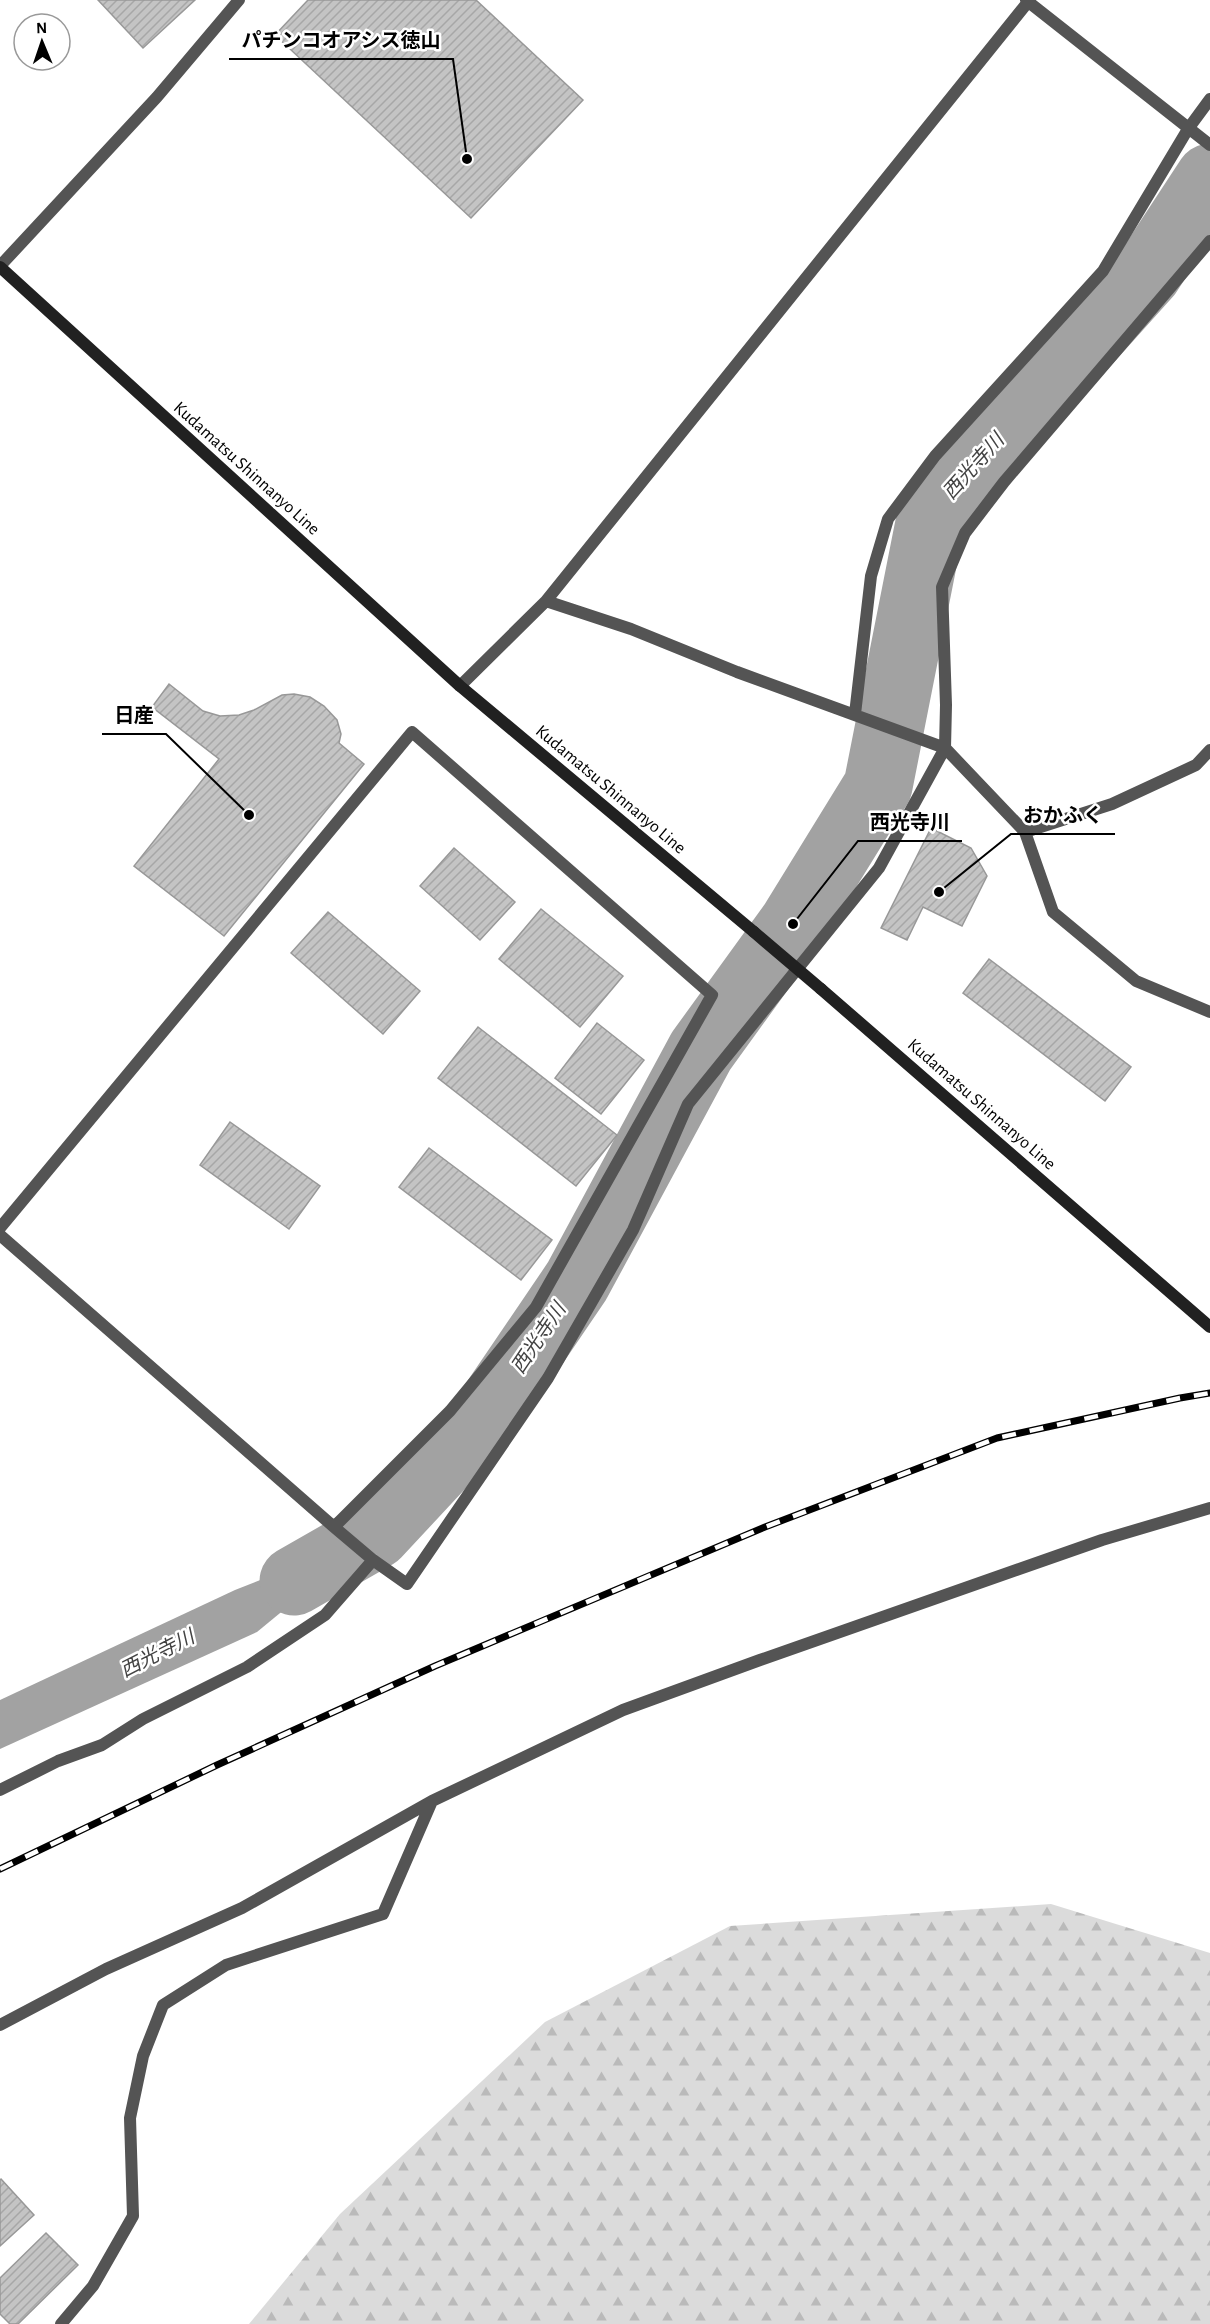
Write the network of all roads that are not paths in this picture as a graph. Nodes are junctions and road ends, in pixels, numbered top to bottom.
1 (239, 0) edge
2 (1027, 1) edge
3 (1210, 99) edge
4 (1188, 129) junction
5 (1210, 145) edge
6 (1210, 241) edge
7 (0, 267) edge
8 (546, 601) junction
9 (460, 686) junction
10 (855, 714) junction
11 (945, 748) junction
12 (1210, 750) edge
13 (1024, 832) junction
14 (1210, 1012) edge
15 (0, 1228) edge
16 (0, 1234) edge
17 (1210, 1327) edge
18 (1210, 1508) edge
19 (334, 1527) junction
20 (374, 1560) junction
21 (0, 1790) edge
22 (432, 1801) junction
23 (0, 2025) edge
24 (61, 2324) edge

1 - 7 street
2 - 4 street
2 - 8 street
3 - 4 street
4 - 5 street
4 - 10 street
6 - 11 street
7 - 9 main road, Kudamatsu Shinnanyo Line
8 - 9 street
8 - 10 street
9 - 17 main road, Kudamatsu Shinnanyo Line, bridge
10 - 11 street
11 - 13 street
11 - 20 street
12 - 13 street
13 - 14 street
15 - 19 street
16 - 19 street
18 - 22 street
19 - 20 street
20 - 21 street
22 - 23 street
22 - 24 street

